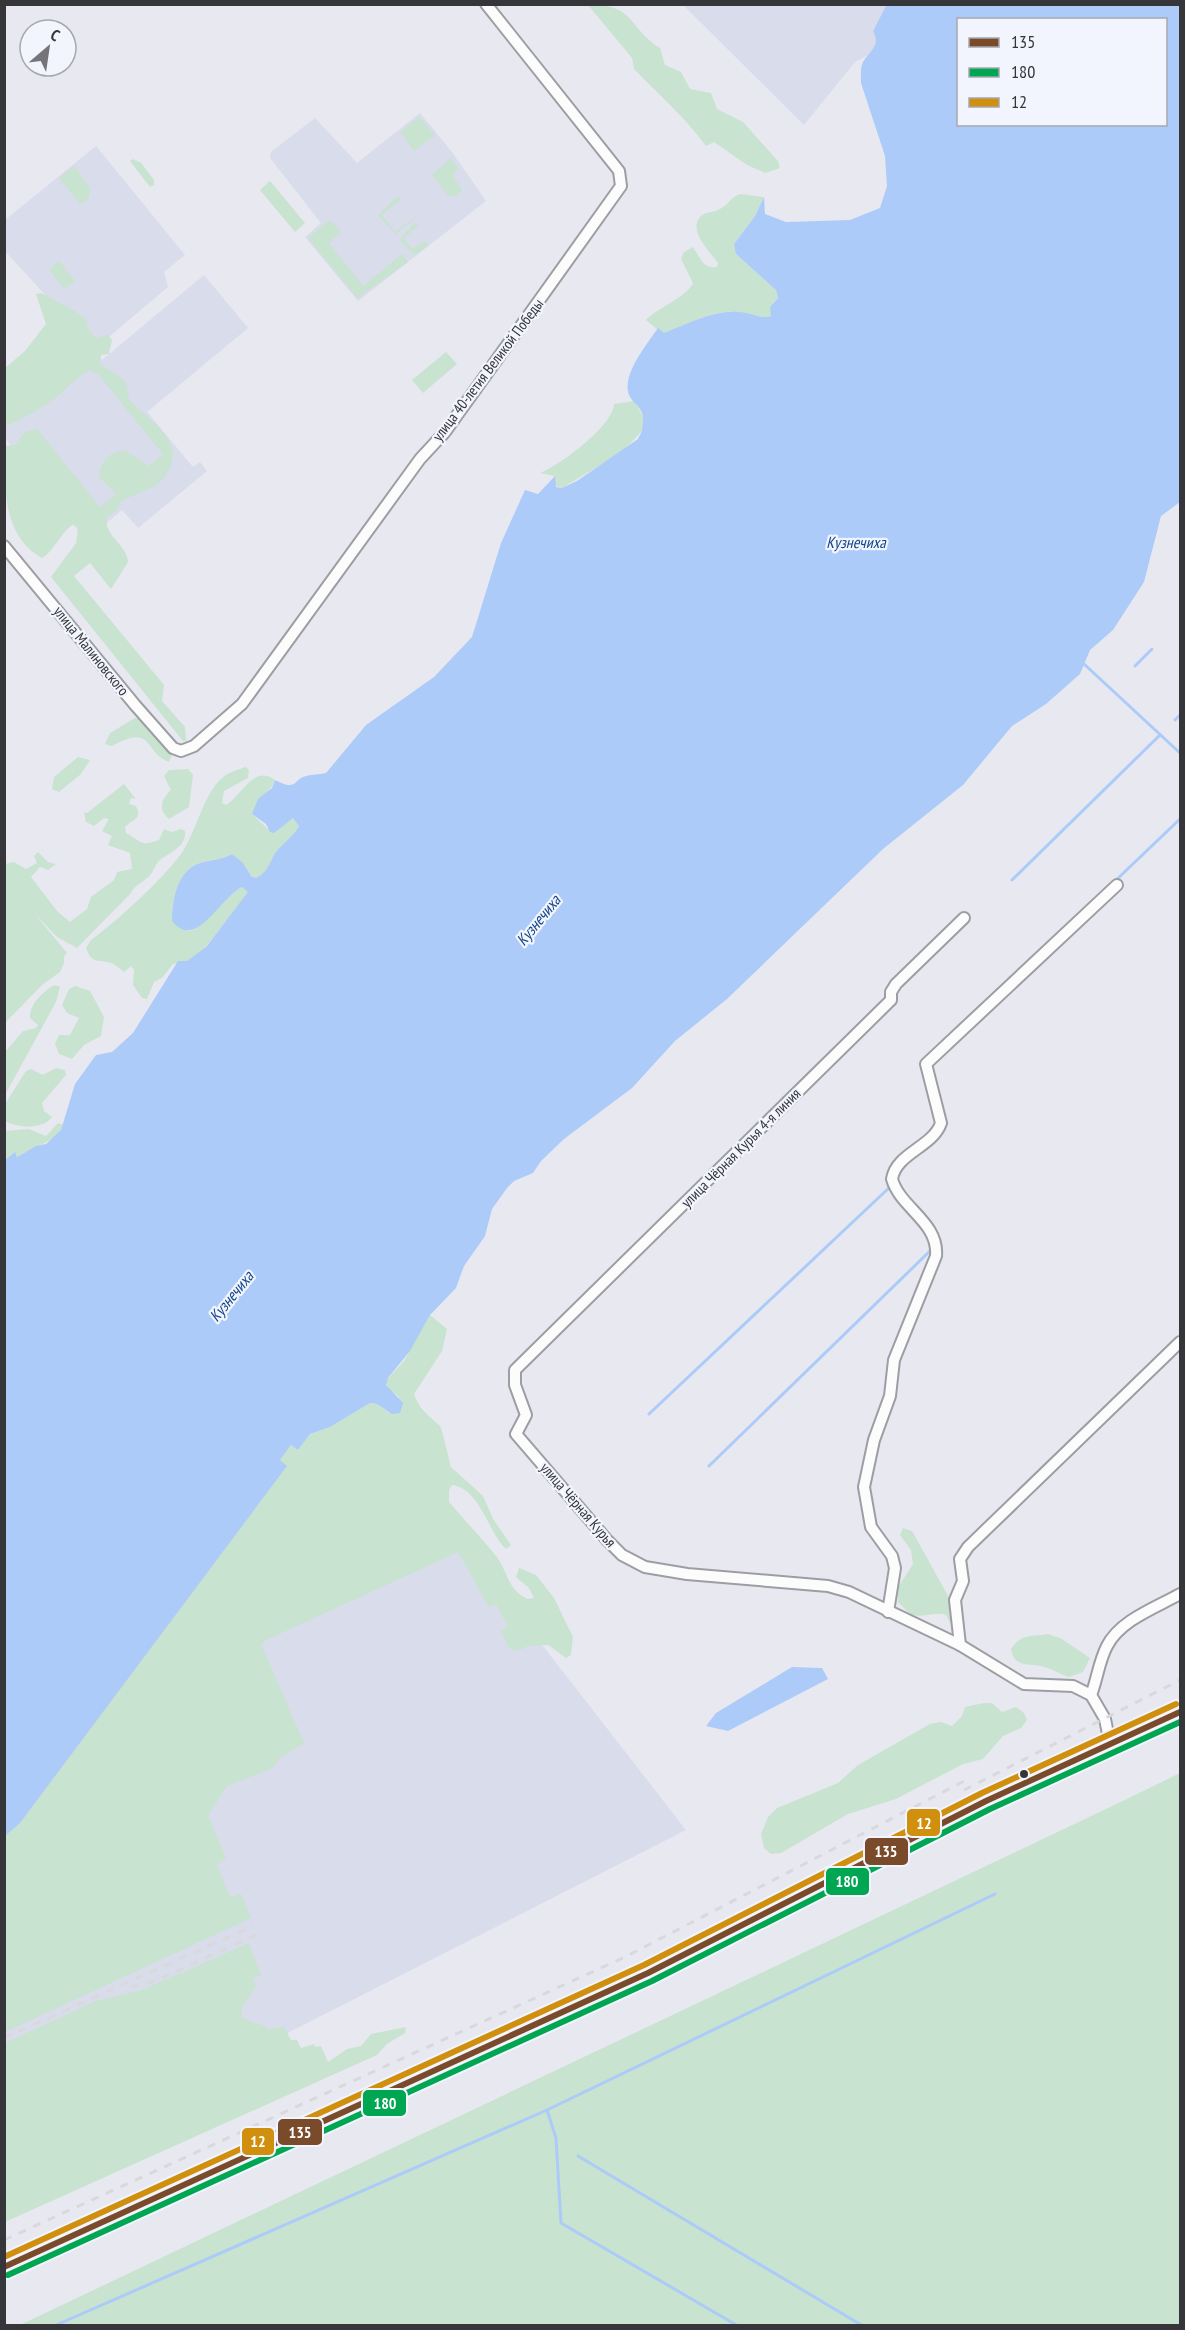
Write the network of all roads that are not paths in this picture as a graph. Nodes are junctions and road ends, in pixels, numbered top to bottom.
1 (486, 4) edge
2 (4, 546) edge
3 (181, 751) joint
4 (1117, 885) dead end
5 (964, 918) dead end
6 (1180, 1342) edge
7 (514, 1377) joint
8 (1180, 1594) edge
9 (888, 1612) junction
10 (960, 1646) junction
11 (1090, 1695) junction
12 (1180, 1712) edge
13 (1110, 1744) junction
14 (4, 2267) edge

1 - 3 street, улица 40-летия Великой Победы
2 - 3 street, улица Малиновского
4 - 9 street
5 - 7 street, улица Чёрная Курья 4-я линия
6 - 10 street
7 - 9 street, улица Чёрная Курья
8 - 11 street
9 - 10 street
10 - 11 street
11 - 13 street
12 - 13 main road
13 - 14 main road

